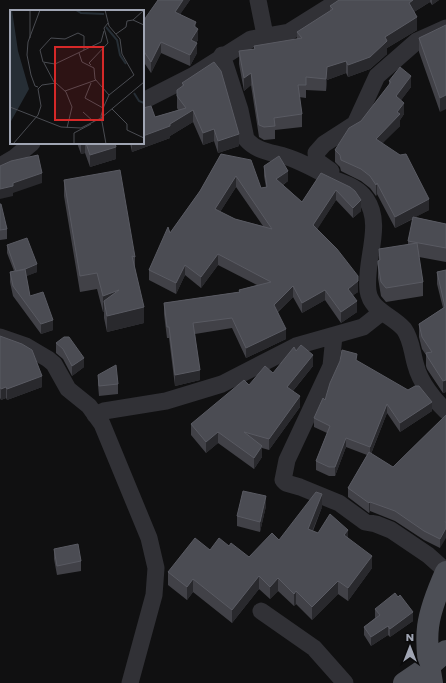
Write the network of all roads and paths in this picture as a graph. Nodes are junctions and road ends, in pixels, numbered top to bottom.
1 (258, 0) edge
2 (340, 0) edge
3 (446, 28) edge
4 (265, 35) junction
5 (222, 55) junction
6 (144, 100) edge
7 (31, 144) edge
8 (0, 166) edge
9 (333, 179) junction
10 (382, 312) junction
11 (334, 336) junction
12 (0, 337) edge
13 (446, 411) edge
14 (95, 415) junction
15 (446, 571) edge
16 (261, 612) dead end
17 (446, 651) edge
18 (430, 674) edge
19 (130, 683) edge
20 (345, 683) edge
21 (404, 683) edge

1 - 4 street
2 - 4 street
3 - 9 street
4 - 5 street
5 - 6 street
5 - 9 street
7 - 8 street
9 - 10 street
10 - 11 street
10 - 13 street
11 - 14 street
11 - 15 street
12 - 14 street
14 - 19 street
15 - 18 main road
16 - 20 street
17 - 18 main road
18 - 21 main road

